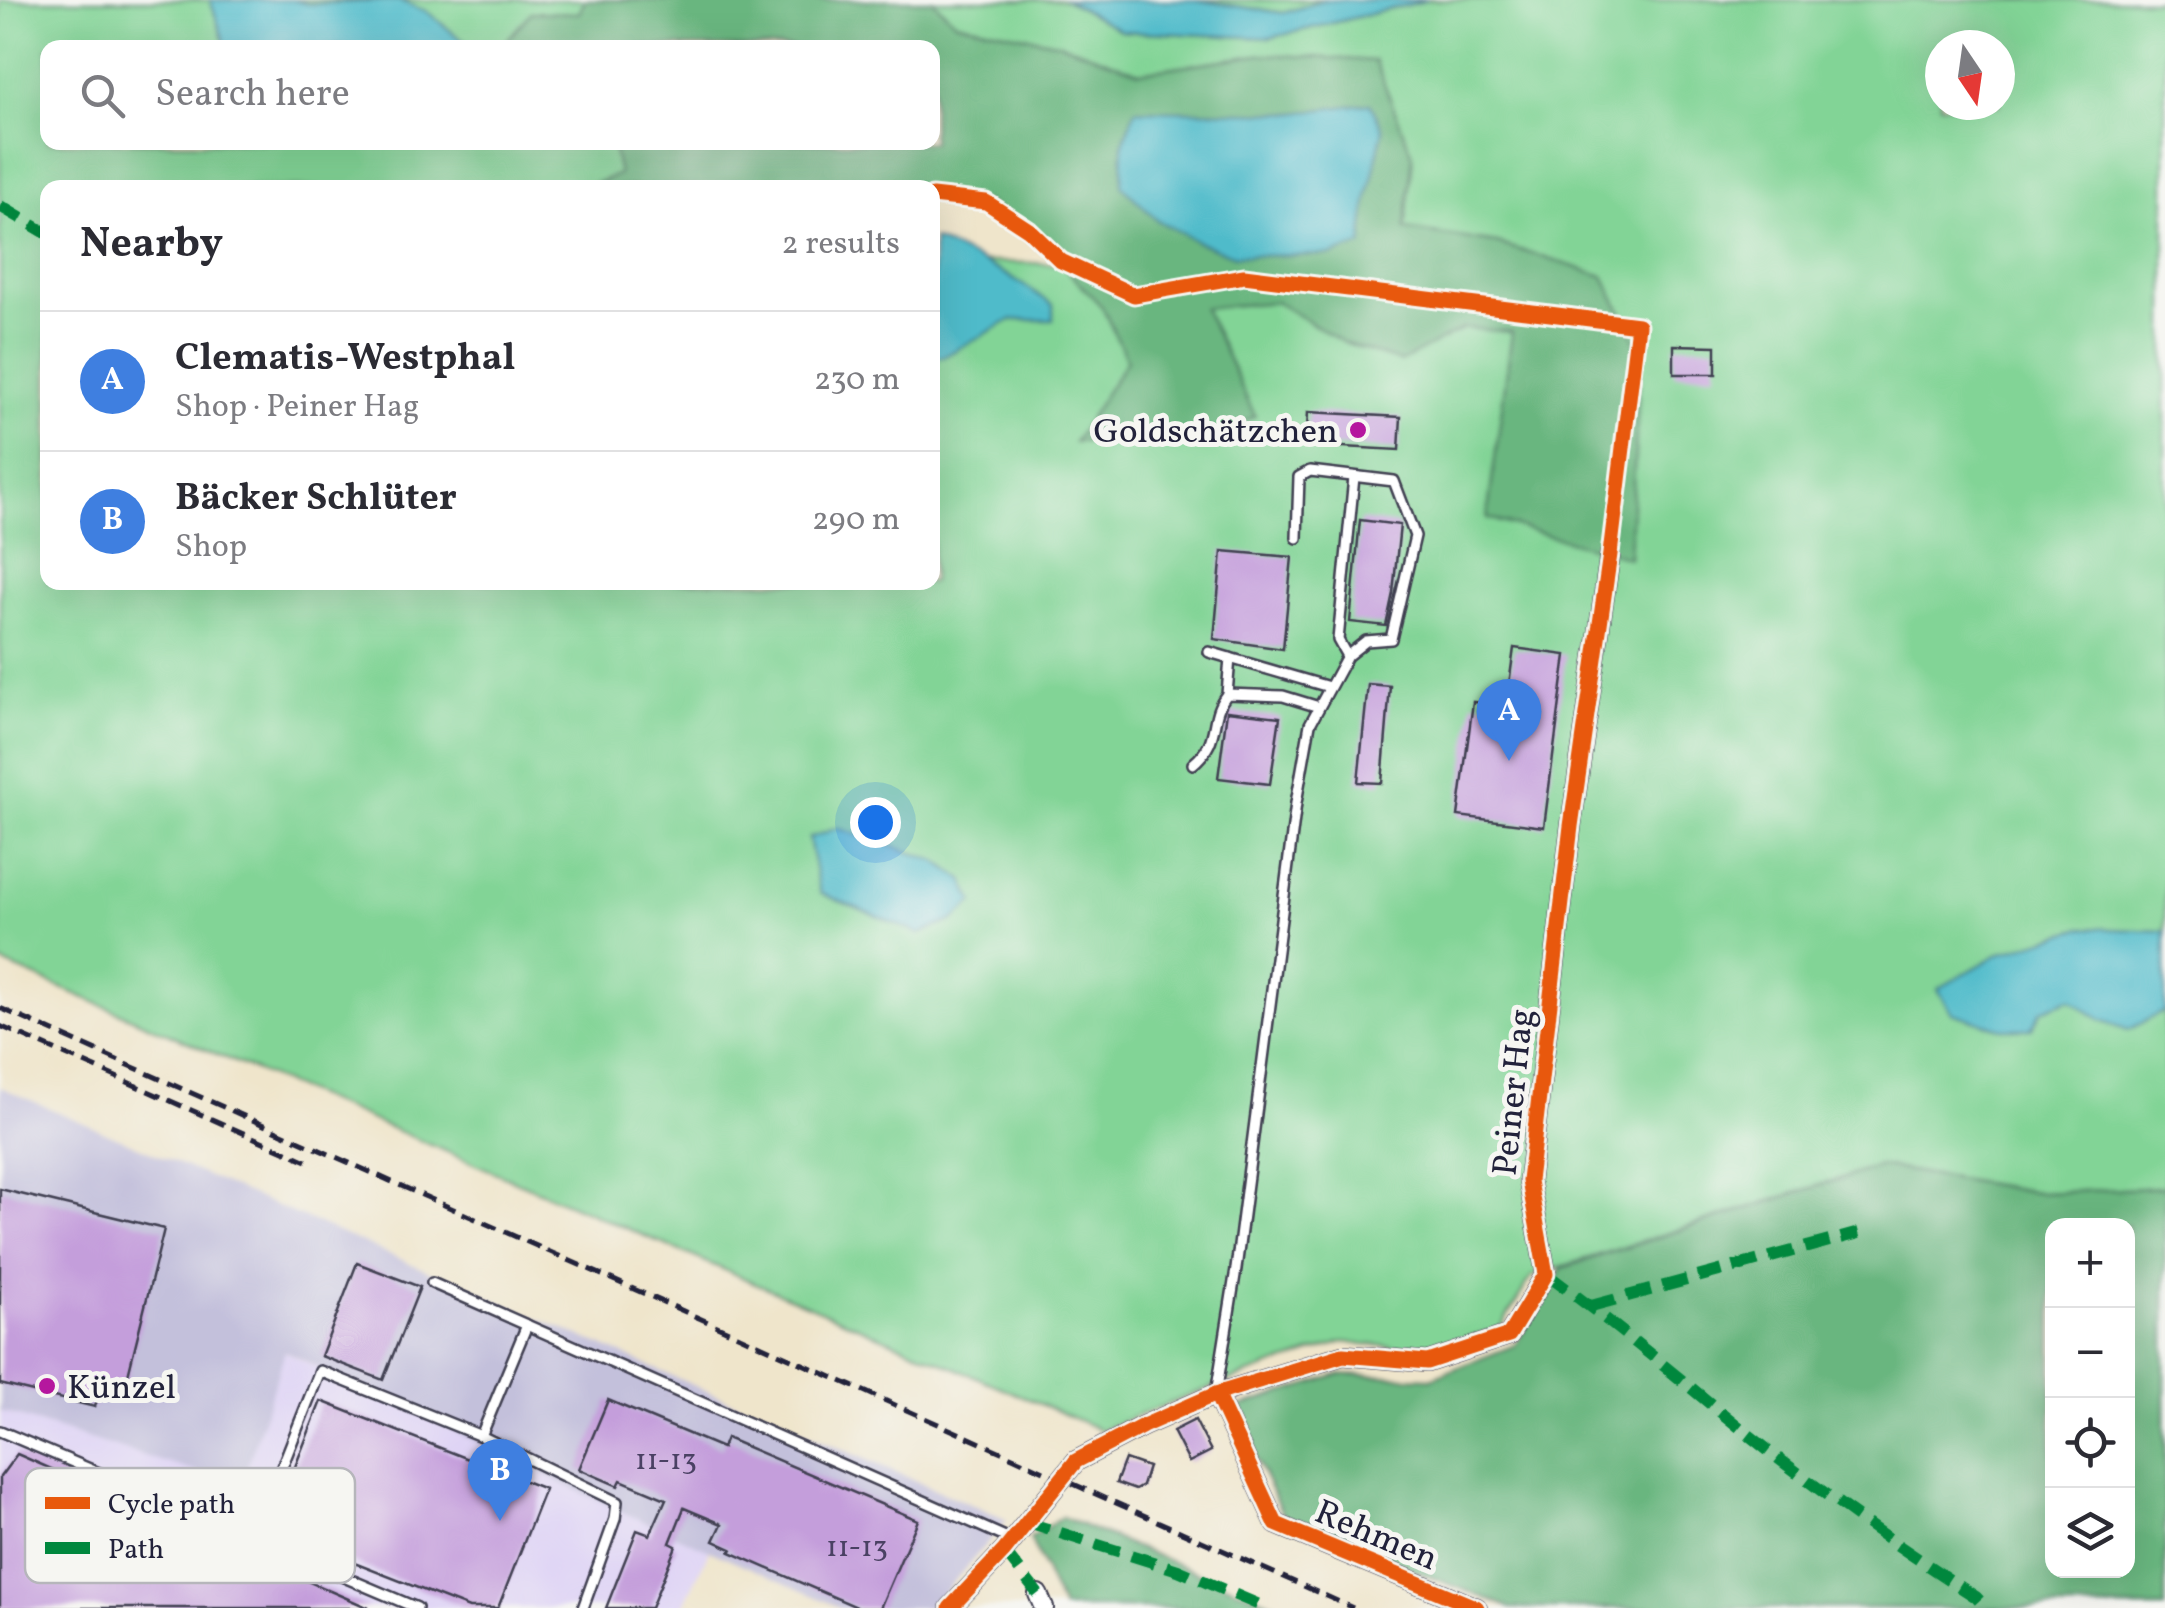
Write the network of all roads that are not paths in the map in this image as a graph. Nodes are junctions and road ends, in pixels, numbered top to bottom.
1 (1354, 477) junction
2 (1296, 538) dead end
3 (1610, 554) dead end
4 (1210, 652) dead end
5 (1346, 656) junction
6 (1230, 658) junction
7 (1329, 687) junction
8 (1228, 694) junction
9 (1319, 707) junction
10 (1194, 764) dead end
11 (432, 1283) dead end
12 (527, 1325) junction
13 (1216, 1394) junction
14 (0, 1431) edge
15 (481, 1436) junction
16 (87, 1468) edge
17 (282, 1468) edge
18 (1012, 1540) junction
19 (355, 1582) edge
20 (417, 1608) edge
21 (583, 1608) edge
22 (950, 1608) edge
23 (1477, 1608) edge

1 - 2 lane
1 - 5 lane
1 - 5 lane
3 - 13 street, Peiner Hag
4 - 6 lane
5 - 7 lane
6 - 7 lane
6 - 8 lane
7 - 9 lane
8 - 9 lane
8 - 10 lane
9 - 13 lane
11 - 12 lane
12 - 15 lane
12 - 18 lane
13 - 18 street, Peiner Hag
13 - 23 street, Rehmen
14 - 16 lane
15 - 17 lane
15 - 21 lane
18 - 22 street, Peiner Hag
19 - 20 lane

